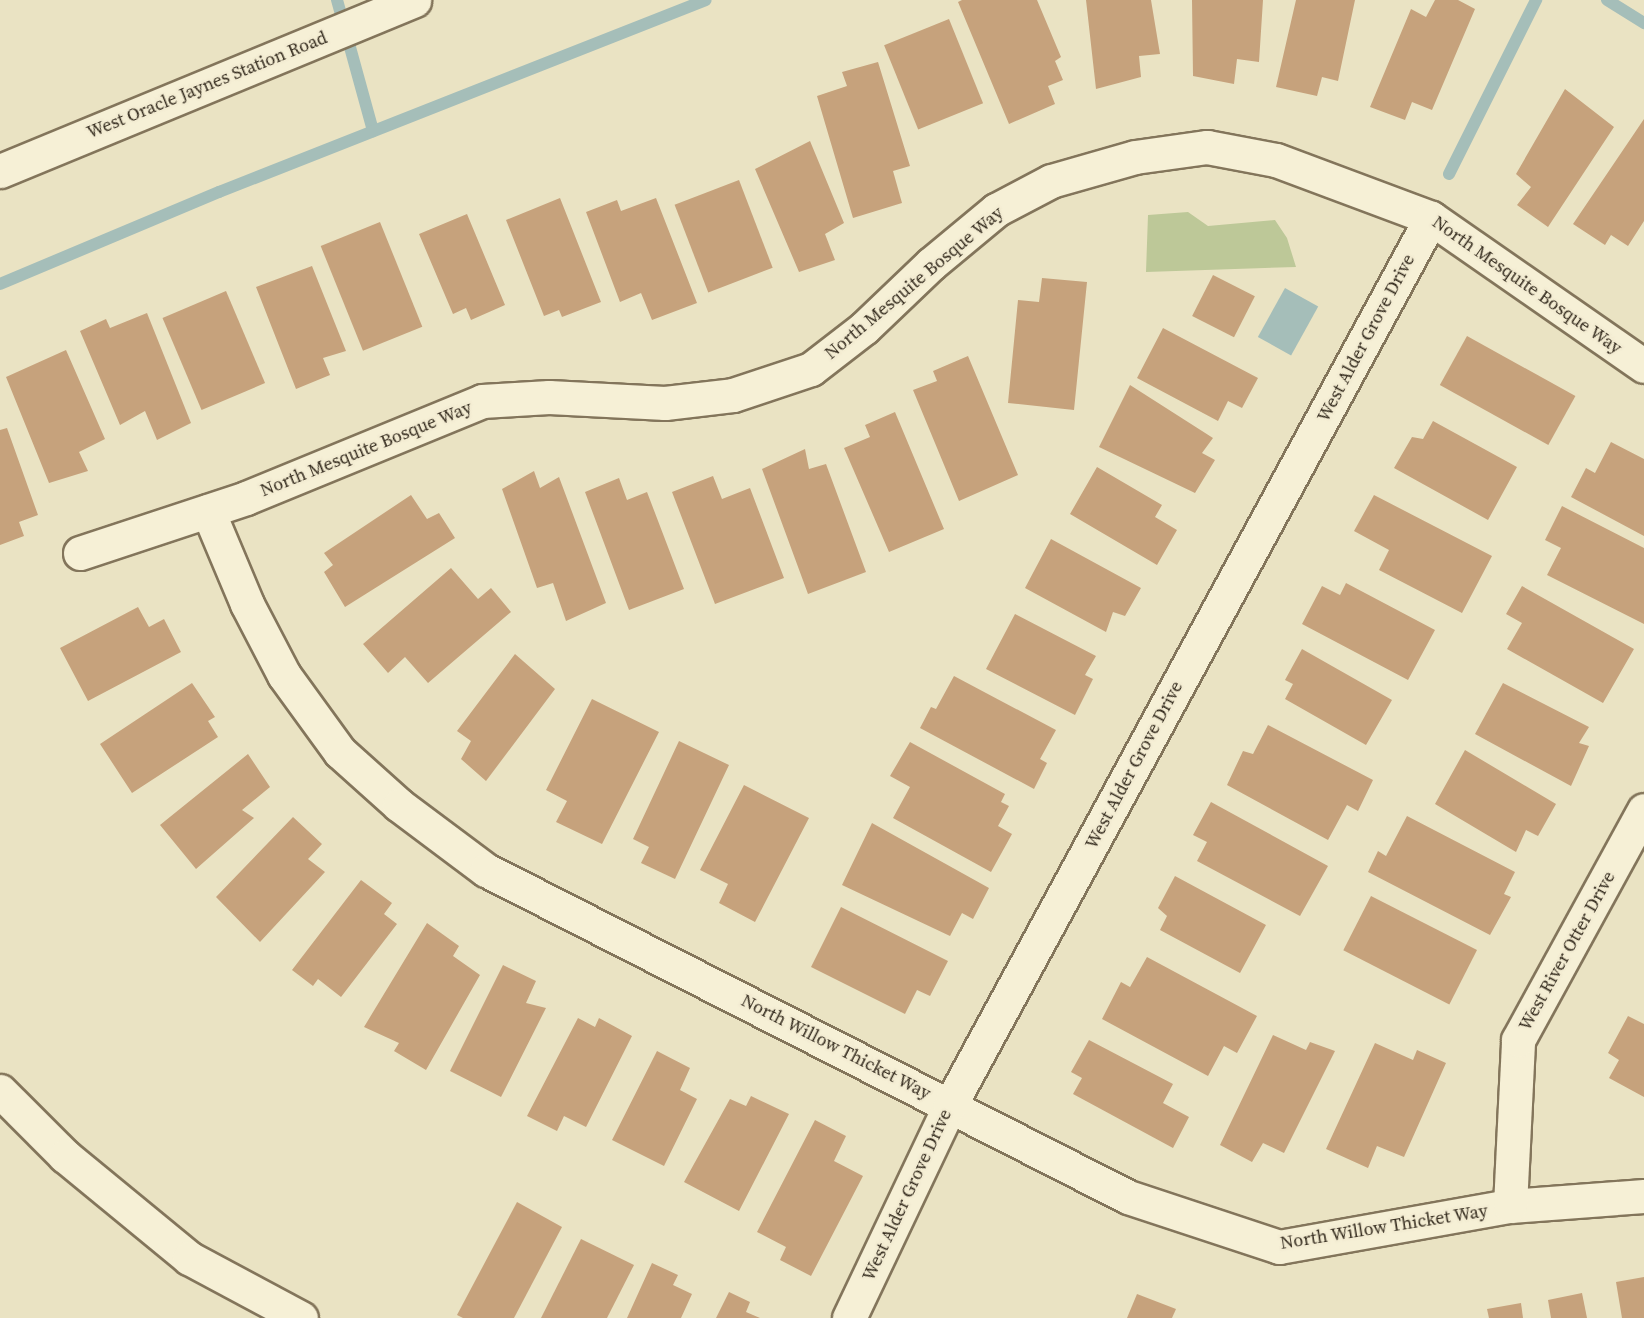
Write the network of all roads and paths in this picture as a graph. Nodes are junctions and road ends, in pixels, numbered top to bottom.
1 (414, 0) edge
2 (0, 171) edge
3 (1431, 218) junction
4 (1644, 366) edge
5 (208, 511) junction
6 (80, 554) dead end
7 (1644, 810) edge
8 (0, 1091) edge
9 (950, 1105) junction
10 (1644, 1196) edge
11 (1510, 1206) junction
12 (301, 1318) edge
13 (849, 1318) edge

1 - 2 street, West Oracle Jaynes Station Road
3 - 4 street, North Mesquite Bosque Way
3 - 5 street, North Mesquite Bosque Way
3 - 9 street, West Alder Grove Drive
5 - 6 street, North Mesquite Bosque Way
5 - 9 street, North Willow Thicket Way
7 - 11 street, West River Otter Drive
8 - 12 street
9 - 11 street, North Willow Thicket Way
9 - 13 street, West Alder Grove Drive
10 - 11 street, North Willow Thicket Way

